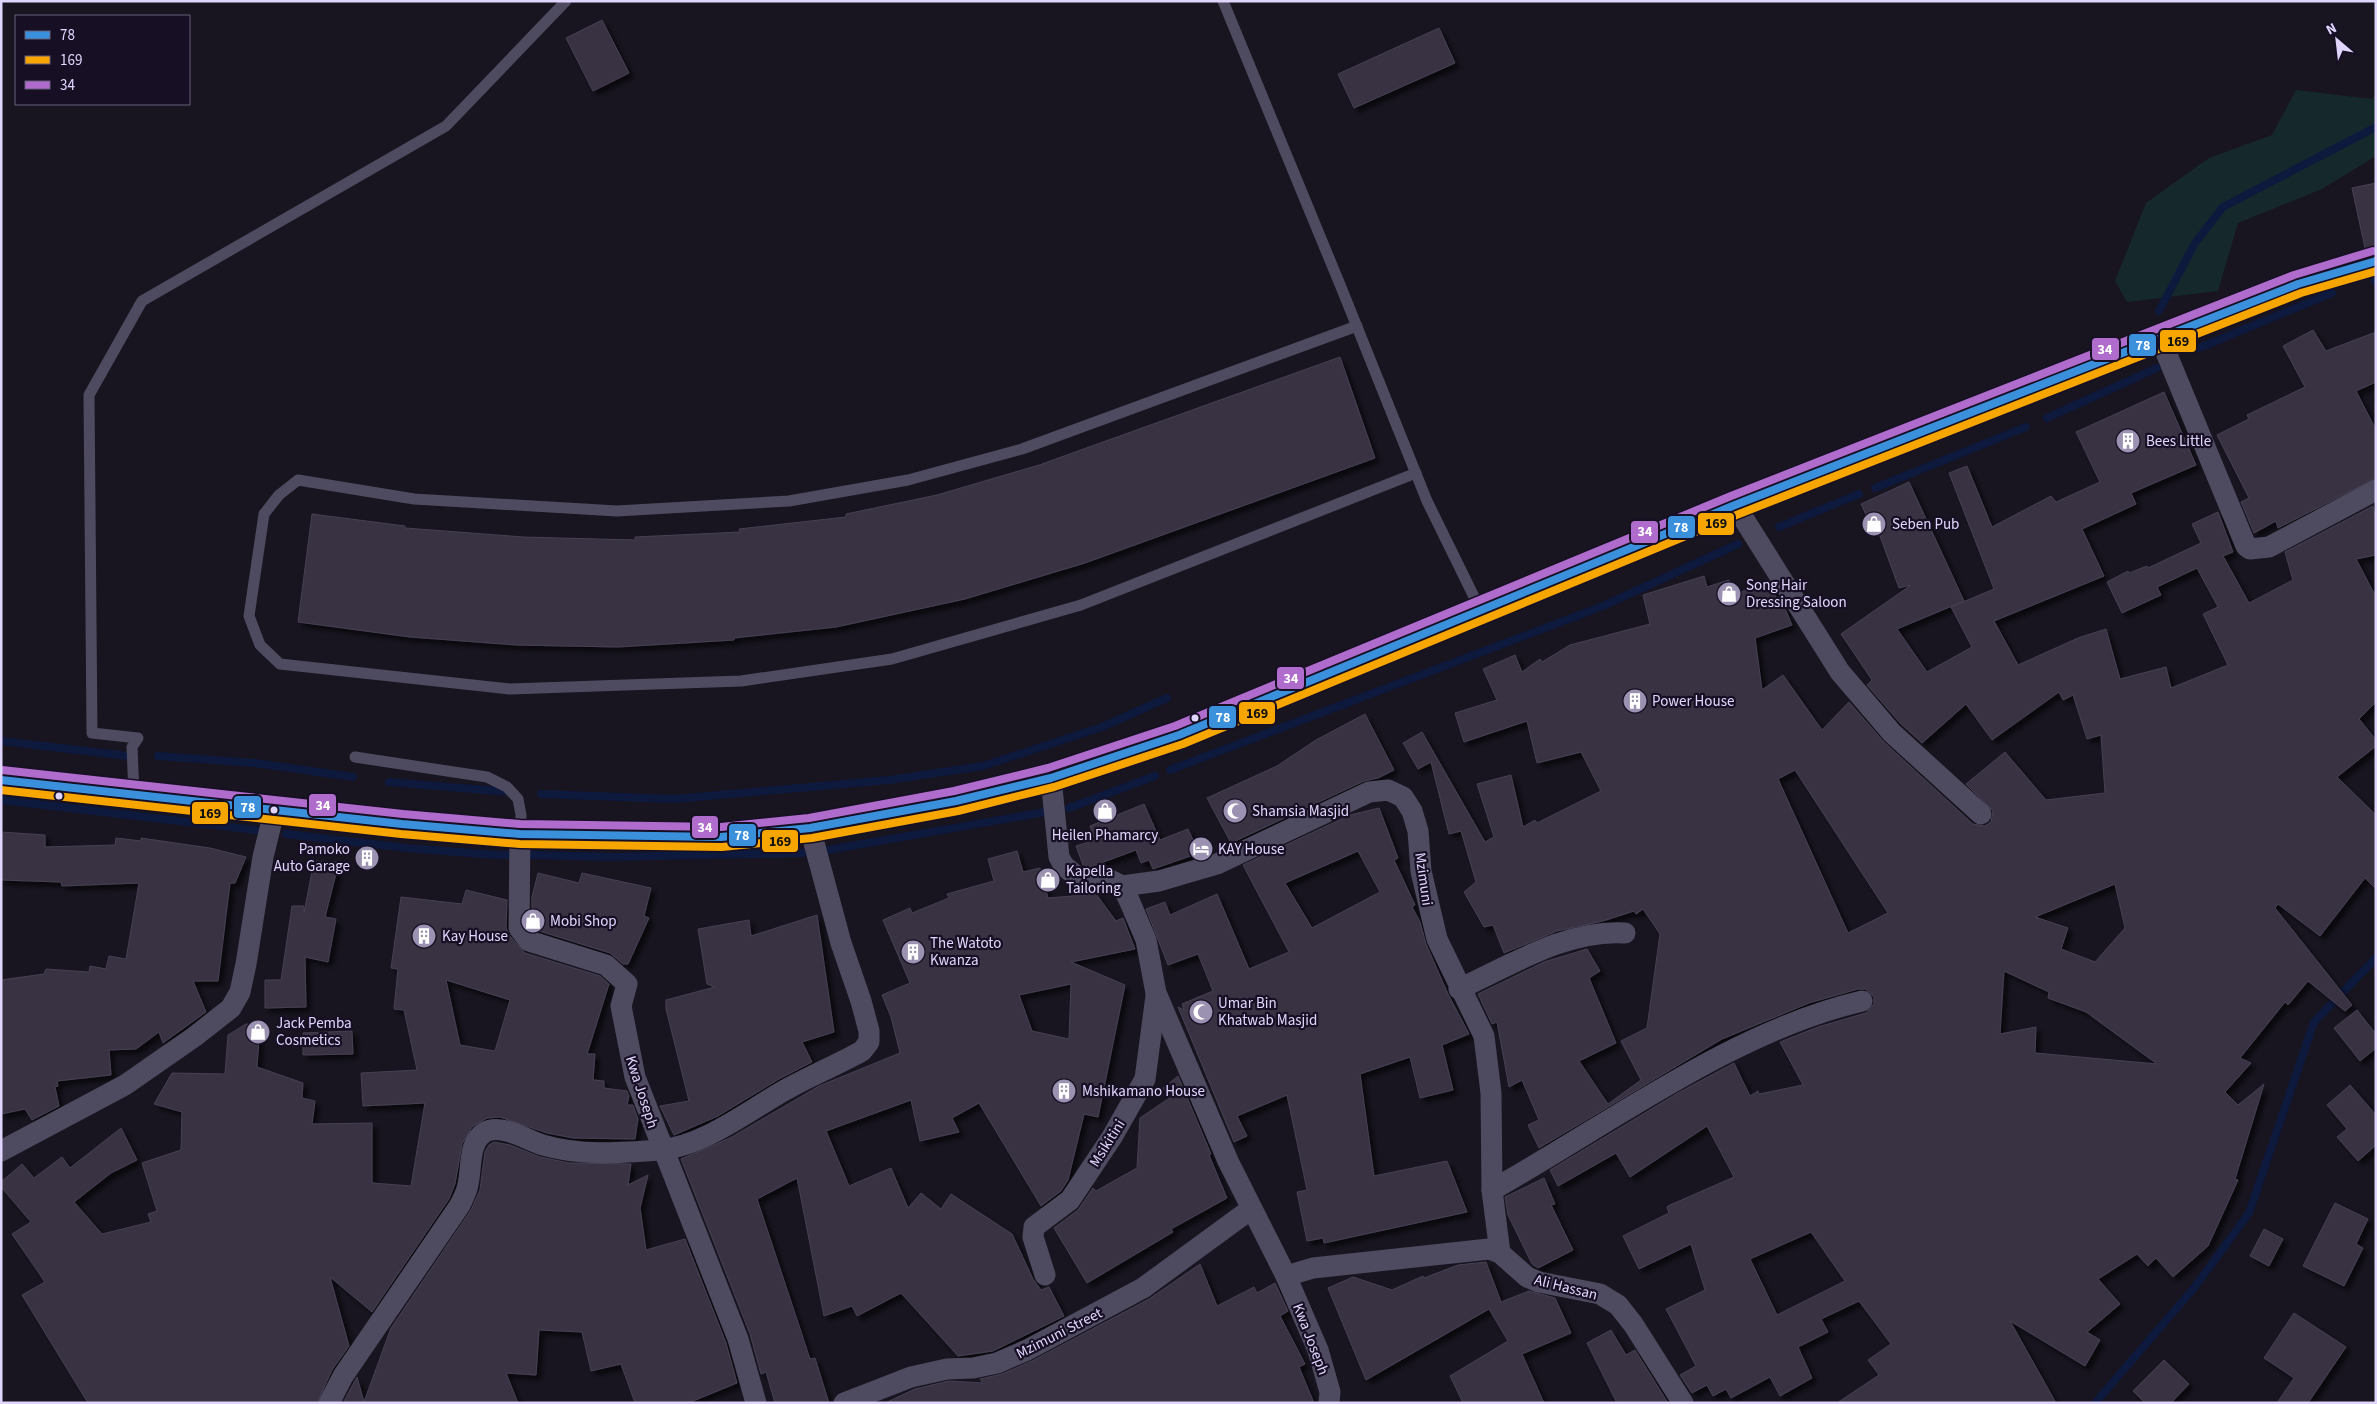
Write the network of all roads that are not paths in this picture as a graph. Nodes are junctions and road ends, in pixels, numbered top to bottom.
1 (566, 1) edge
2 (1223, 1) edge
3 (2376, 262) edge
4 (1357, 326) junction
5 (2160, 338) junction
6 (1416, 473) junction
7 (2376, 490) edge
8 (1734, 505) junction
9 (1480, 609) junction
10 (355, 757) dead end
11 (1051, 778) junction
12 (1, 780) edge
13 (134, 794) junction
14 (275, 808) junction
15 (1981, 814) dead end
16 (810, 828) junction
17 (520, 834) junction
18 (1122, 886) junction
19 (1625, 933) dead end
20 (1459, 989) junction
21 (1156, 993) junction
22 (1862, 1002) dead end
23 (662, 1150) junction
24 (1, 1151) edge
25 (1492, 1190) junction
26 (1251, 1209) junction
27 (1500, 1253) junction
28 (1045, 1274) dead end
29 (1286, 1276) junction
30 (329, 1403) edge
31 (756, 1403) edge
32 (844, 1403) edge
33 (1329, 1403) edge
34 (1684, 1403) edge

1 - 13 lane
2 - 4 lane
3 - 5 main road
4 - 6 lane
4 - 6 lane
5 - 7 street
5 - 8 main road
6 - 9 lane
8 - 9 main road
8 - 15 street
9 - 11 main road
10 - 17 lane
11 - 16 main road
11 - 18 street
12 - 13 main road
13 - 14 main road
14 - 17 main road
14 - 24 street
16 - 17 main road
16 - 23 street
17 - 23 street, Kwa Joseph
18 - 20 street, Mzimuni
18 - 21 street, Msikitini
19 - 20 street
20 - 25 street, Mzimuni
21 - 26 street, Msikitini
21 - 28 street, Msikitini
22 - 25 street
23 - 30 street
23 - 31 street, Kwa Joseph
25 - 27 street, Mzimuni
26 - 29 street, Msikitini
26 - 32 street, Mzimuni Street
27 - 29 street
27 - 34 street, Ali Hassan
29 - 33 street, Kwa Joseph

